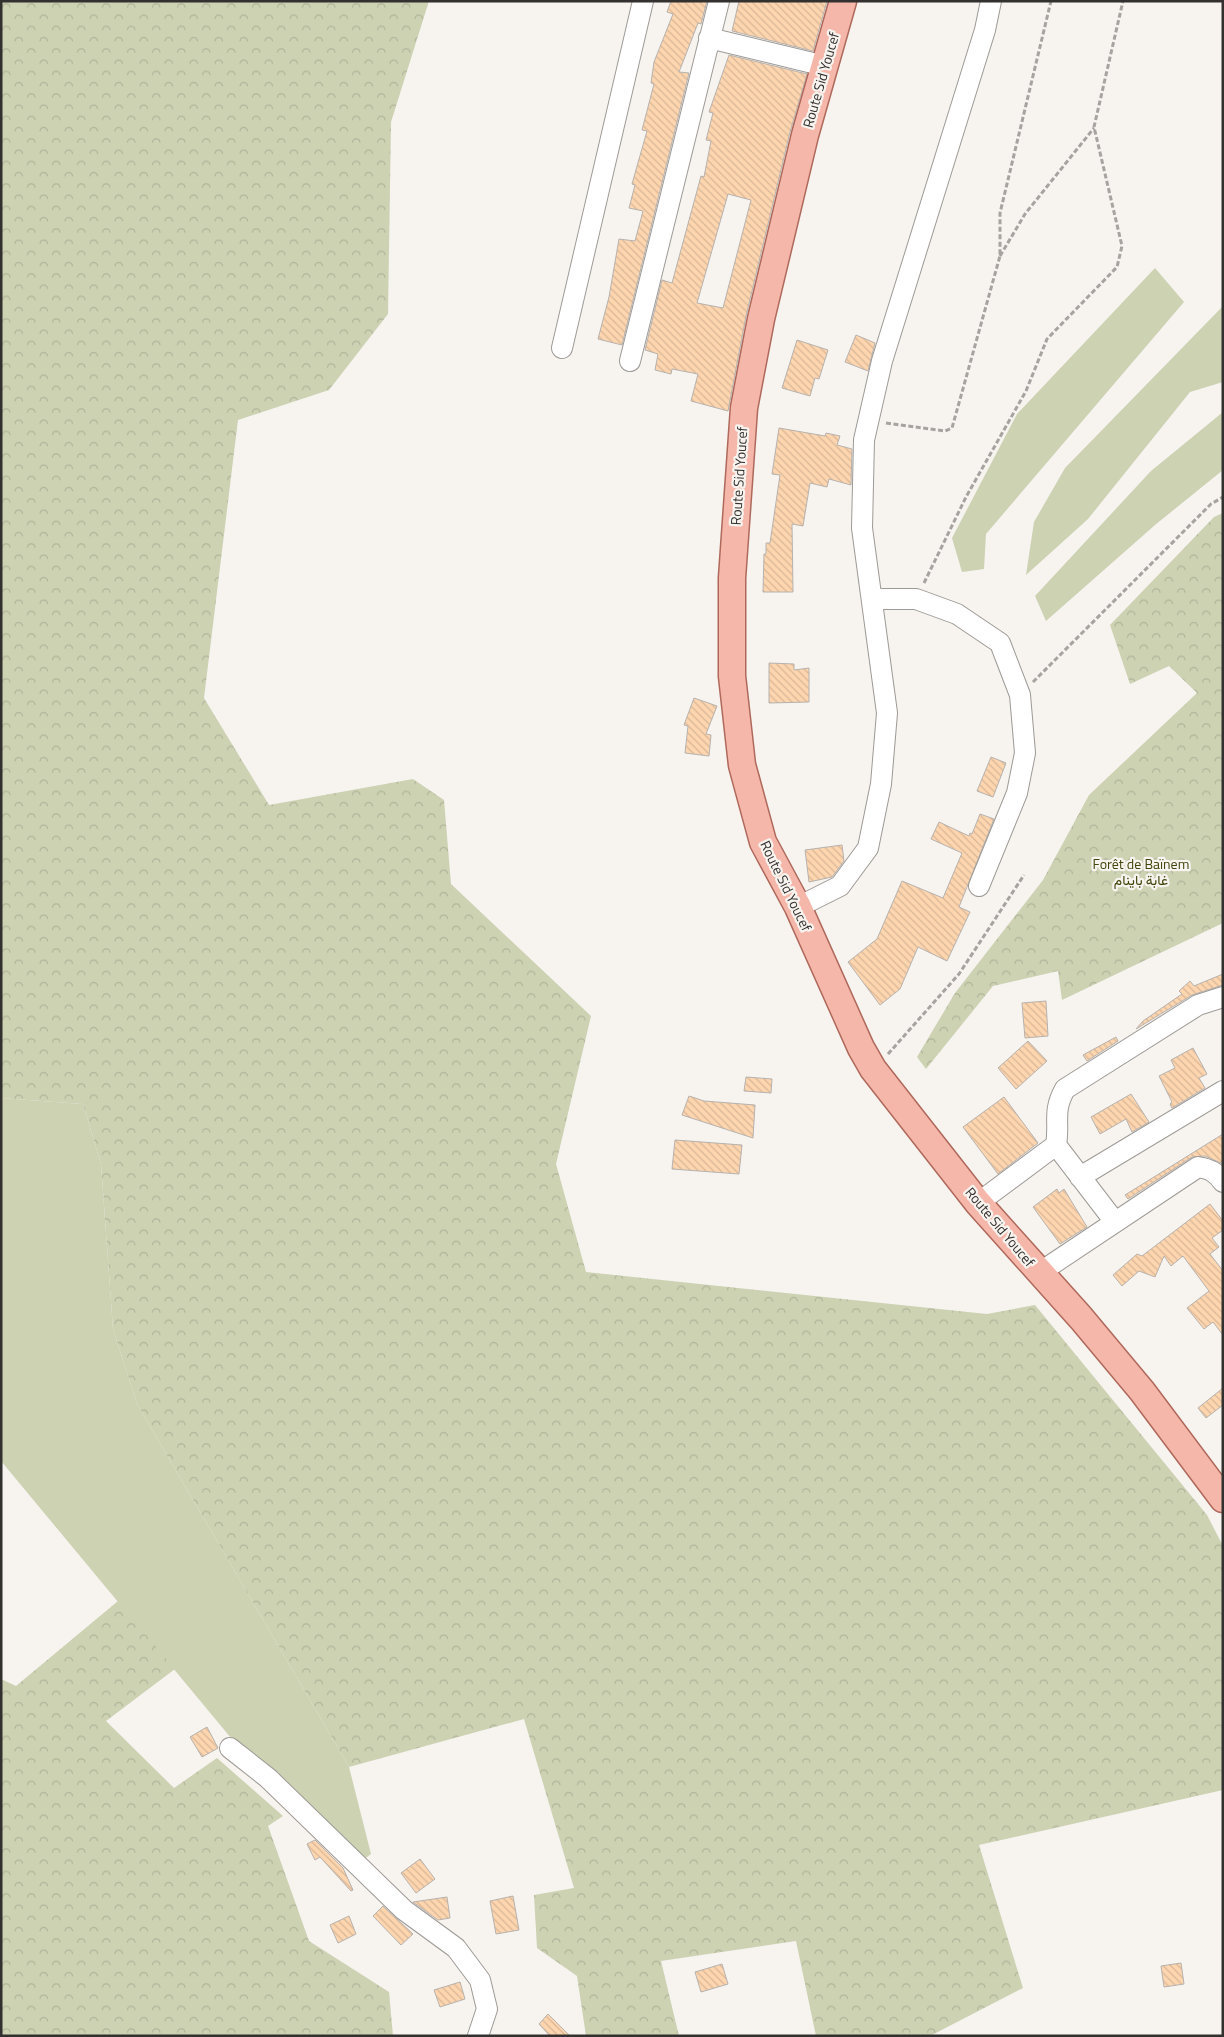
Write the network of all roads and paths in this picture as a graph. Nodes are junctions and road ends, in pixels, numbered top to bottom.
1 (643, 1) edge
2 (719, 1) edge
3 (843, 1) edge
4 (991, 1) edge
5 (1051, 1) edge
6 (1123, 1) edge
7 (709, 38) junction
8 (825, 66) junction
9 (1094, 127) junction
10 (1000, 256) junction
11 (562, 348) dead end
12 (630, 361) dead end
13 (869, 421) junction
14 (1223, 498) edge
15 (872, 599) junction
16 (916, 599) junction
17 (1020, 695) junction
18 (1024, 875) dead end
19 (979, 886) dead end
20 (798, 908) junction
21 (1223, 997) edge
22 (873, 1069) junction
23 (1223, 1092) edge
24 (1056, 1145) junction
25 (1080, 1177) junction
26 (1223, 1182) edge
27 (978, 1203) junction
28 (1115, 1222) junction
29 (1039, 1273) junction
30 (1223, 1499) edge
31 (230, 1748) dead end
32 (478, 2036) edge

1 - 11 street
2 - 7 street
3 - 8 main road, Route Sid Youcef
4 - 13 street
5 - 10 path
6 - 9 path
7 - 8 street
7 - 12 street
8 - 20 main road, Route Sid Youcef
9 - 10 path
9 - 16 path
10 - 13 path
13 - 15 street
14 - 17 path
15 - 16 street
15 - 20 street
16 - 17 street
17 - 19 street
18 - 22 path
20 - 22 main road, Route Sid Youcef
21 - 24 street
22 - 27 main road, Route Sid Youcef
23 - 25 street
24 - 25 street
24 - 27 street
25 - 28 street
26 - 28 street
27 - 29 main road, Route Sid Youcef
28 - 29 street
29 - 30 main road, Route Sid Youcef
31 - 32 street

